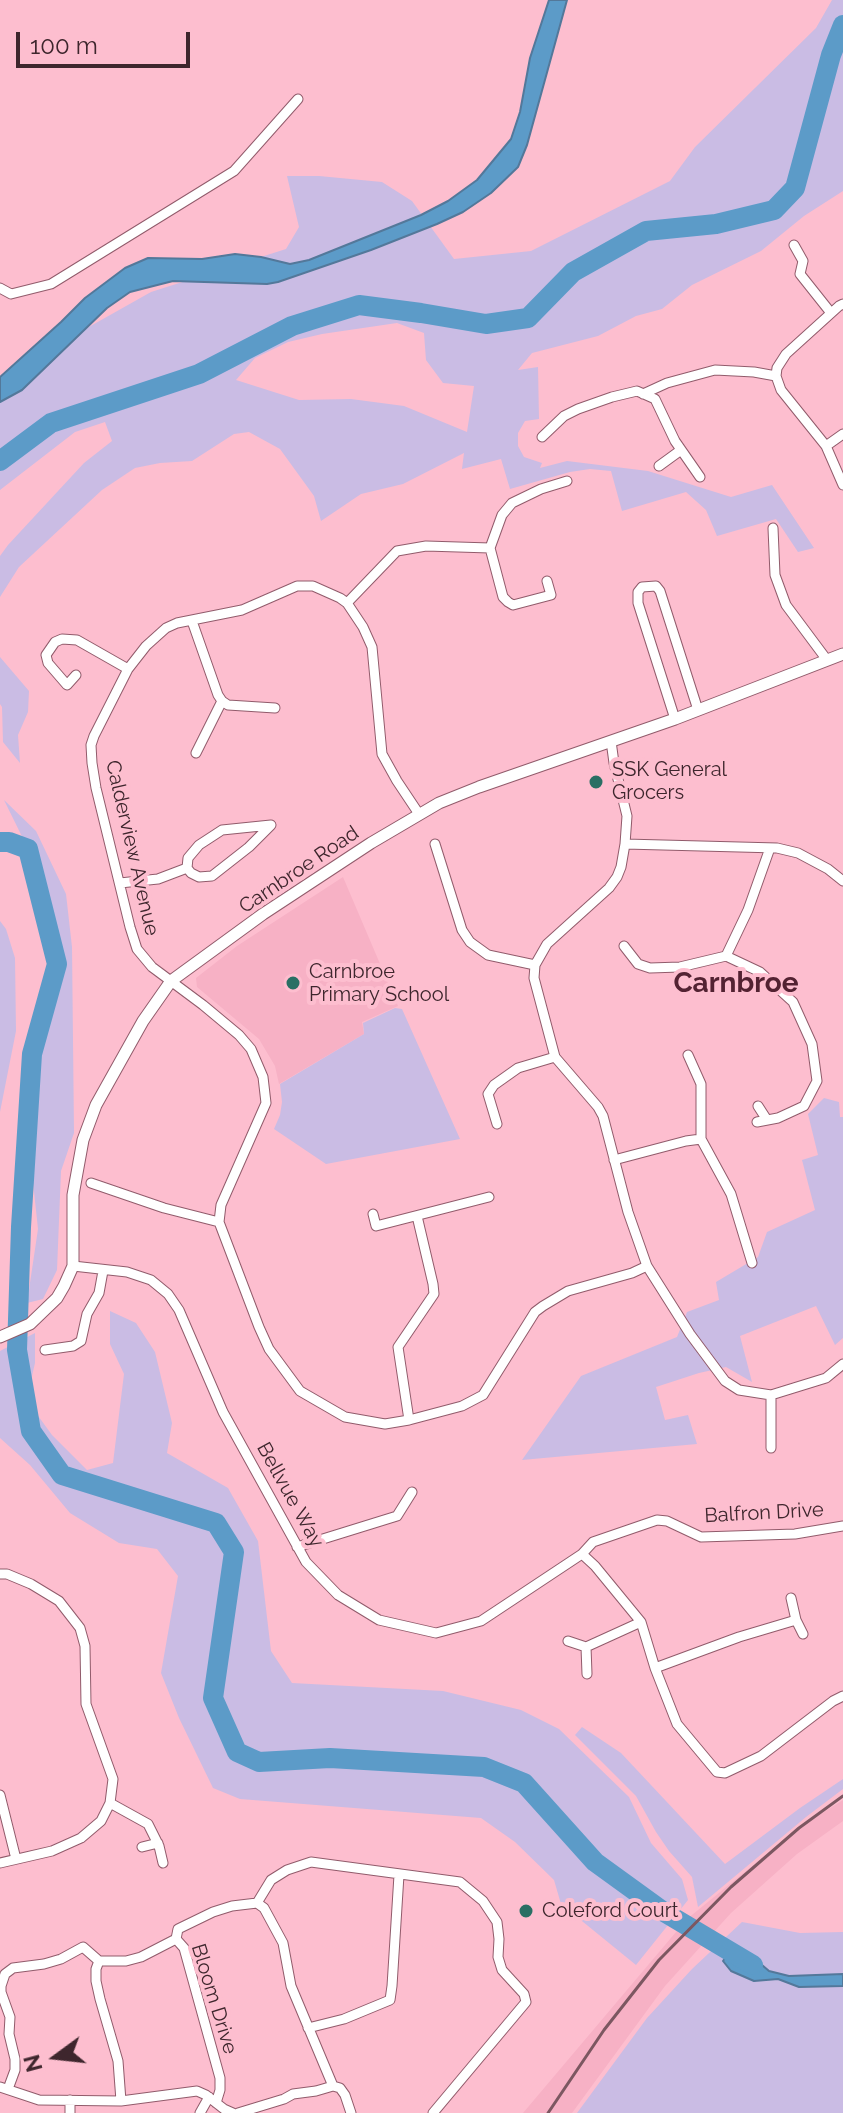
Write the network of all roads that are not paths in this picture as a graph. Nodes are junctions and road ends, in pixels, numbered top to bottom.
1 (298, 99) dead end
2 (794, 245) dead end
3 (0, 288) edge
4 (843, 304) edge
5 (831, 313) junction
6 (776, 376) junction
7 (643, 394) junction
8 (843, 434) edge
9 (542, 437) dead end
10 (826, 446) junction
11 (681, 450) junction
12 (659, 466) dead end
13 (700, 477) dead end
14 (567, 481) dead end
15 (843, 485) edge
16 (773, 528) dead end
17 (490, 548) junction
18 (547, 581) dead end
19 (347, 603) junction
20 (192, 621) junction
21 (843, 654) edge
22 (827, 660) junction
23 (128, 669) junction
24 (76, 675) dead end
25 (222, 701) junction
26 (275, 708) dead end
27 (698, 710) junction
28 (675, 719) junction
29 (611, 741) junction
30 (196, 753) dead end
31 (419, 814) junction
32 (435, 844) dead end
33 (625, 844) junction
34 (770, 848) junction
35 (187, 868) junction
36 (843, 881) edge
37 (120, 883) junction
38 (624, 946) dead end
39 (726, 956) junction
40 (535, 965) junction
41 (171, 981) junction
42 (688, 1055) dead end
43 (555, 1057) junction
44 (758, 1106) dead end
45 (497, 1124) dead end
46 (701, 1139) junction
47 (614, 1160) junction
48 (91, 1183) dead end
49 (489, 1197) dead end
50 (373, 1214) dead end
51 (417, 1216) junction
52 (219, 1222) junction
53 (752, 1263) dead end
54 (73, 1266) junction
55 (647, 1266) junction
56 (103, 1271) junction
57 (0, 1337) edge
58 (45, 1350) dead end
59 (843, 1364) edge
60 (771, 1395) junction
61 (409, 1420) junction
62 (771, 1448) dead end
63 (412, 1492) dead end
64 (843, 1526) edge
65 (297, 1547) junction
66 (582, 1554) junction
67 (0, 1574) edge
68 (791, 1598) dead end
69 (796, 1620) junction
70 (641, 1622) junction
71 (803, 1634) dead end
72 (568, 1641) dead end
73 (586, 1647) junction
74 (655, 1668) junction
75 (587, 1674) dead end
76 (843, 1696) edge
77 (0, 1795) edge
78 (110, 1803) junction
79 (158, 1843) junction
80 (142, 1847) dead end
81 (16, 1859) junction
82 (0, 1863) edge
83 (163, 1863) dead end
84 (399, 1875) junction
85 (257, 1903) junction
86 (176, 1939) junction
87 (99, 1961) junction
88 (308, 2028) junction
89 (333, 2086) junction
90 (4, 2088) edge
91 (70, 2100) junction
92 (213, 2100) junction
93 (121, 2101) junction
94 (70, 2113) edge
95 (200, 2113) edge
96 (235, 2113) edge
97 (351, 2113) edge
98 (433, 2113) edge

1 - 3 street
2 - 5 street
4 - 5 street
5 - 6 street
6 - 7 street
6 - 10 street
7 - 9 street
7 - 11 street
8 - 10 street
10 - 15 street
11 - 12 street
11 - 13 street
14 - 17 street
16 - 22 street
17 - 18 street
17 - 19 street
19 - 20 street, Calderview Avenue
19 - 31 street
20 - 23 street, Calderview Avenue
20 - 25 street
21 - 22 street, Carnbroe Road
22 - 27 street, Carnbroe Road
23 - 24 street
23 - 37 street, Calderview Avenue
25 - 26 street
25 - 30 street
27 - 28 street, Carnbroe Road
27 - 28 street
28 - 29 street, Carnbroe Road
29 - 31 street, Carnbroe Road
29 - 33 street
31 - 41 street, Carnbroe Road
32 - 40 street
33 - 34 street
33 - 40 street
34 - 36 street
34 - 39 street
35 - 35 street
35 - 37 street
37 - 41 street, Calderview Avenue
38 - 39 street
39 - 44 street
40 - 43 street
41 - 52 street, Calderview Avenue
41 - 54 street, Carnbroe Road
42 - 46 street
43 - 45 street
43 - 47 street
46 - 47 street
46 - 53 street
47 - 55 street
48 - 52 street
49 - 51 street
50 - 51 street
51 - 61 street
52 - 61 street
54 - 56 street, Bellvue Way
54 - 57 street, Carnbroe Road
55 - 60 street
55 - 61 street
56 - 58 street
56 - 65 street, Bellvue Way
59 - 60 street
60 - 62 street
63 - 65 street
64 - 66 street, Balfron Drive
65 - 66 street, Bellvue Way
66 - 70 street
67 - 78 street
68 - 69 street
69 - 71 street
69 - 74 street
70 - 73 street
70 - 74 street
72 - 73 street
73 - 75 street
74 - 76 street
77 - 81 street
78 - 79 street
78 - 81 street
79 - 80 street
79 - 83 street
81 - 82 street
84 - 85 street
84 - 88 street
84 - 98 street
85 - 86 street
85 - 88 street
86 - 87 street, Bloom Drive
86 - 92 street, Bloom Drive
87 - 90 street, Bloom Drive
87 - 93 street
88 - 89 street
89 - 96 street
89 - 97 street
90 - 91 street
91 - 93 street
91 - 94 street
92 - 93 street
92 - 95 street
92 - 96 street

